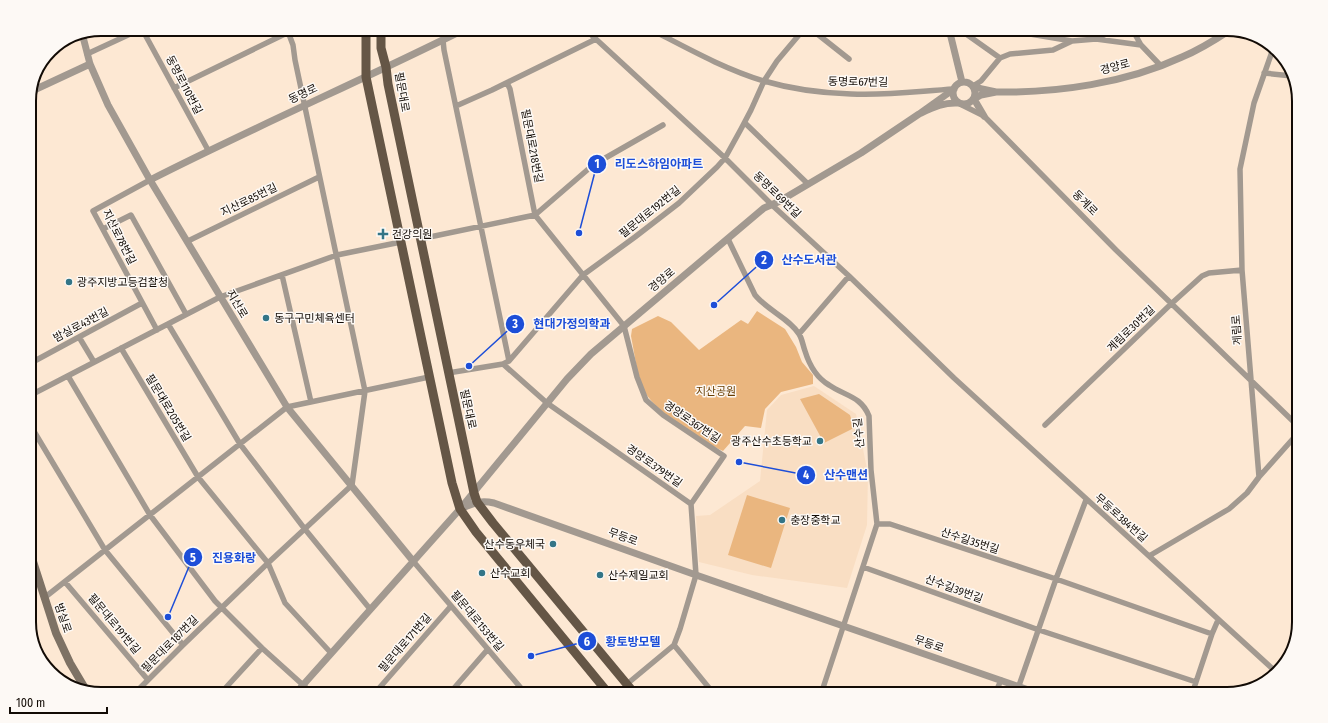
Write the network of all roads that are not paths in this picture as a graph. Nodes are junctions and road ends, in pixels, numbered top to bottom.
1 (126, 36) edge
2 (145, 36) edge
3 (278, 36) edge
4 (290, 36) edge
5 (366, 36) edge
6 (381, 36) edge
7 (451, 36) edge
8 (593, 36) edge
9 (665, 36) edge
10 (799, 36) edge
11 (820, 36) edge
12 (951, 36) edge
13 (969, 36) edge
14 (1042, 36) edge
15 (1102, 36) edge
16 (1136, 36) edge
17 (1221, 36) edge
18 (84, 38) edge
19 (596, 39) junction
20 (1096, 39) junction
21 (443, 40) junction
22 (1072, 41) junction
23 (1141, 45) junction
24 (1271, 53) edge
25 (88, 54) junction
26 (1000, 58) junction
27 (849, 59) dead end
28 (90, 64) junction
29 (1161, 66) junction
30 (386, 67) junction
31 (1264, 73) junction
32 (1287, 75) edge
33 (366, 77) junction
34 (764, 80) junction
35 (507, 82) junction
36 (962, 82) junction
37 (973, 86) junction
38 (174, 88) junction
39 (37, 89) edge
40 (954, 89) junction
41 (996, 92) junction
42 (974, 99) junction
43 (959, 104) junction
44 (305, 105) junction
45 (456, 106) junction
46 (919, 114) junction
47 (984, 116) junction
48 (745, 122) junction
49 (663, 125) dead end
50 (208, 150) junction
51 (725, 158) junction
52 (319, 176) junction
53 (150, 180) junction
54 (808, 184) junction
55 (772, 205) junction
56 (535, 215) junction
57 (481, 226) junction
58 (103, 229) junction
59 (420, 239) junction
60 (728, 239) junction
61 (188, 241) junction
62 (401, 242) junction
63 (337, 255) junction
64 (1242, 270) junction
65 (282, 275) junction
66 (583, 275) junction
67 (849, 276) junction
68 (220, 297) junction
69 (142, 303) junction
70 (1171, 304) junction
71 (186, 314) junction
72 (168, 324) junction
73 (624, 326) junction
74 (157, 330) junction
75 (799, 334) junction
76 (79, 337) junction
77 (122, 348) junction
78 (36, 360) edge
79 (509, 361) junction
80 (94, 362) junction
81 (502, 364) junction
82 (448, 374) junction
83 (68, 376) junction
84 (429, 377) junction
85 (954, 378) joint
86 (1250, 380) junction
87 (365, 391) junction
88 (36, 392) edge
89 (311, 402) junction
90 (547, 403) junction
91 (287, 407) junction
92 (1292, 420) edge
93 (1045, 425) dead end
94 (36, 435) edge
95 (1292, 440) edge
96 (240, 444) junction
97 (198, 477) junction
98 (1259, 477) junction
99 (352, 485) junction
100 (475, 498) junction
101 (1086, 500) junction
102 (691, 504) junction
103 (460, 509) junction
104 (150, 515) junction
105 (877, 524) junction
106 (304, 528) junction
107 (105, 550) junction
108 (1149, 556) junction
109 (413, 561) junction
110 (268, 563) junction
111 (863, 567) junction
112 (36, 571) edge
113 (696, 575) junction
114 (1056, 579) junction
115 (65, 582) junction
116 (44, 598) junction
117 (451, 606) junction
118 (221, 608) junction
119 (370, 609) junction
120 (1218, 620) junction
121 (844, 627) junction
122 (1039, 630) junction
123 (1212, 634) junction
124 (183, 645) junction
125 (674, 645) junction
126 (262, 648) junction
127 (488, 649) junction
128 (331, 653) junction
129 (1272, 669) edge
130 (148, 680) junction
131 (1001, 680) junction
132 (1196, 682) junction
133 (627, 684) junction
134 (83, 685) edge
135 (303, 685) joint
136 (1019, 686) joint
137 (141, 687) edge
138 (226, 687) edge
139 (380, 687) edge
140 (455, 687) edge
141 (519, 687) edge
142 (603, 687) edge
143 (629, 687) edge
144 (708, 687) edge
145 (823, 687) edge
146 (998, 687) edge
147 (1194, 687) edge

1 - 25 street
2 - 38 street, 동명로110번길
3 - 38 street
4 - 44 street
5 - 33 main road
6 - 30 main road, 필문대로
7 - 21 street, 동명로
8 - 19 street, 동명로69번길
9 - 34 street, 동명로67번길
10 - 34 street
11 - 27 street
12 - 36 street
13 - 26 street
14 - 22 street
15 - 20 street
16 - 23 street
17 - 29 street, 경양로
18 - 25 street, 지산로
19 - 35 street
19 - 51 street, 동명로69번길
20 - 22 street
20 - 23 street
21 - 30 street, 동명로
21 - 45 street
22 - 26 street
23 - 29 street
24 - 31 street, 계림로
25 - 28 street, 지산로
26 - 37 street
28 - 39 street
28 - 53 street, 지산로
29 - 41 street, 경양로
30 - 33 street, 동명로
30 - 59 main road, 필문대로
31 - 32 street
31 - 64 street, 계림로
33 - 44 street, 동명로
33 - 62 main road
34 - 40 street, 동명로67번길
34 - 48 street
35 - 45 street
35 - 56 street, 필문대로218번길
36 - 37 street
36 - 40 street, 경양로
37 - 41 street
37 - 42 street
38 - 50 street, 동명로110번길
40 - 43 street
40 - 46 street, 경양로
41 - 42 street, 경양로
42 - 43 street, 경양로
42 - 47 street
43 - 46 street, 경양로
43 - 47 street, 동계로
44 - 50 street, 동명로
44 - 52 street
45 - 57 street
46 - 54 street, 경양로
47 - 70 street, 동계로
48 - 51 street, 필문대로192번길
48 - 54 street
49 - 56 street
50 - 53 street, 동명로
51 - 55 street, 동명로69번길
51 - 66 street, 필문대로192번길
52 - 61 street, 지산로85번길
52 - 63 street
53 - 58 street, 지산로78번길
53 - 61 street, 지산로
54 - 55 street, 경양로
55 - 60 street, 경양로
55 - 67 street, 동명로69번길
56 - 57 street
56 - 66 street
57 - 59 street
57 - 79 street
58 - 69 street, 지산로78번길
58 - 71 street
59 - 82 main road, 필문대로
60 - 73 street, 경양로
60 - 75 street, 산수길
61 - 68 street, 지산로
62 - 63 street
62 - 84 main road
63 - 65 street
63 - 87 street
64 - 70 street, 계림로30번길
64 - 86 street, 계림로
65 - 68 street
65 - 89 street
66 - 73 street
66 - 79 street, 필문대로192번길
67 - 75 street
67 - 85 street, 동명로69번길
68 - 71 street
68 - 91 street, 지산로
69 - 74 street, 지산로78번길
69 - 76 street, 밤실로43번길
70 - 86 street, 동계로
70 - 93 street, 계림로30번길
71 - 72 street
72 - 74 street
72 - 96 street
73 - 90 street, 경양로
73 - 102 street, 경양로367번길
74 - 77 street
75 - 105 street, 산수길
76 - 78 street, 밤실로43번길
76 - 80 street
77 - 80 street
77 - 97 street, 필문대로205번길
79 - 81 street, 필문대로192번길
80 - 83 street
81 - 82 street, 필문대로192번길
81 - 90 street
82 - 100 main road, 필문대로
83 - 88 street
83 - 104 street
84 - 87 street
84 - 103 main road
85 - 101 street, 무등로384번길
86 - 92 street, 동계로
86 - 98 street, 계림로
87 - 89 street
87 - 99 street
89 - 91 street
90 - 100 street, 경양로
90 - 102 street, 경양로379번길
91 - 96 street
91 - 99 street, 지산로
94 - 107 street
95 - 98 street
96 - 97 street
96 - 106 street
97 - 104 street
97 - 110 street
98 - 108 street
99 - 106 street, 필문대로187번길
99 - 109 street, 지산로
100 - 103 street, 경양로
100 - 113 street, 무등로
100 - 133 main road, 필문대로
101 - 108 street, 무등로384번길
101 - 114 street
102 - 113 street
103 - 109 street
103 - 142 main road
104 - 107 street
104 - 118 street
105 - 111 street, 산수길
105 - 114 street, 산수길35번길
106 - 110 street, 필문대로187번길
106 - 119 street
107 - 115 street
107 - 124 street
108 - 120 street, 무등로384번길
109 - 117 street, 필문대로153번길
109 - 119 street
110 - 118 street, 필문대로187번길
110 - 128 street
111 - 121 street, 산수길
111 - 122 street, 산수길39번길
112 - 116 main road, 밤실로
113 - 121 street, 무등로
113 - 125 street
114 - 122 street
114 - 123 street, 산수길35번길
115 - 116 street
115 - 130 street, 필문대로191번길
116 - 134 main road, 밤실로
117 - 127 street, 필문대로153번길
117 - 139 street, 필문대로171번길
118 - 124 street, 필문대로187번길
118 - 126 street
119 - 128 street
120 - 123 street
120 - 129 street, 무등로384번길
121 - 131 street, 무등로
121 - 145 street, 산수길
122 - 132 street, 산수길39번길
122 - 136 street
123 - 132 street
124 - 130 street, 필문대로187번길
125 - 133 street
125 - 144 street
126 - 135 street
126 - 138 street
127 - 140 street
127 - 141 street, 필문대로153번길
128 - 135 street
130 - 137 street, 필문대로187번길
131 - 136 street, 무등로
131 - 146 street
132 - 147 street
133 - 143 main road, 필문대로

